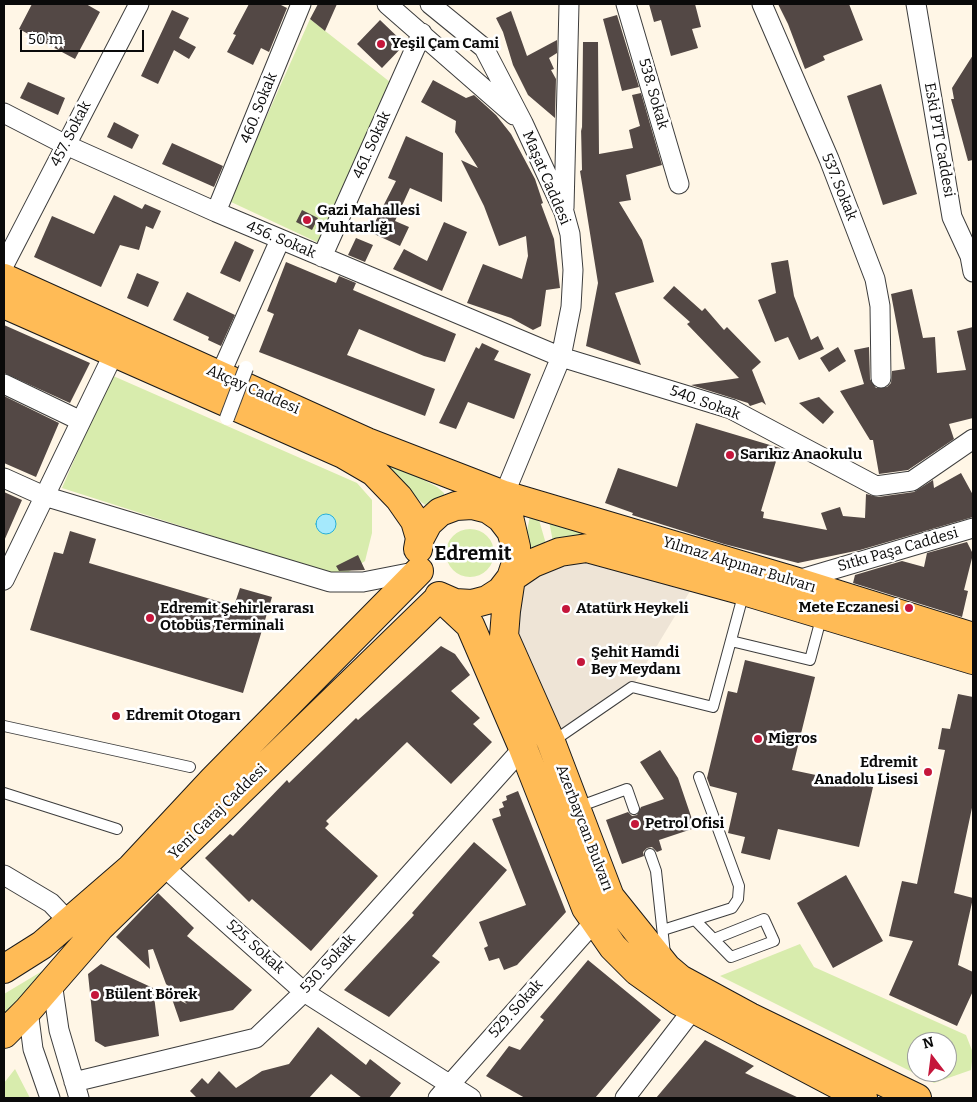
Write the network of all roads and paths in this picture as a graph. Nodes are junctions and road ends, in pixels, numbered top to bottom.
1 (139, 4) edge
2 (301, 4) edge
3 (387, 4) edge
4 (430, 4) edge
5 (569, 4) edge
6 (626, 4) edge
7 (762, 4) edge
8 (916, 4) edge
9 (422, 33) junction
10 (4, 113) edge
11 (523, 123) junction
12 (66, 145) junction
13 (679, 184) dead end
14 (216, 212) junction
15 (564, 212) junction
16 (280, 240) junction
17 (322, 257) junction
18 (972, 259) edge
19 (4, 265) edge
20 (4, 278) edge
21 (4, 304) edge
22 (114, 353) junction
23 (562, 357) junction
24 (246, 368) dead end
25 (220, 375) junction
26 (881, 378) dead end
27 (4, 384) edge
28 (227, 418) dead end
29 (81, 421) junction
30 (973, 439) edge
31 (4, 478) edge
32 (504, 495) junction
33 (44, 496) junction
34 (456, 506) junction
35 (973, 528) edge
36 (420, 538) junction
37 (516, 547) junction
38 (419, 571) junction
39 (5, 575) edge
40 (511, 578) junction
41 (794, 581) junction
42 (744, 591) junction
43 (440, 597) junction
44 (822, 614) junction
45 (973, 638) edge
46 (731, 641) junction
47 (973, 660) edge
48 (4, 726) edge
49 (551, 742) junction
50 (523, 748) junction
51 (190, 767) dead end
52 (699, 776) dead end
53 (4, 793) edge
54 (575, 808) junction
55 (634, 809) dead end
56 (196, 816) junction
57 (117, 829) dead end
58 (650, 854) dead end
59 (155, 858) junction
60 (4, 875) edge
61 (695, 920) junction
62 (595, 921) junction
63 (69, 922) junction
64 (663, 930) junction
65 (714, 939) junction
66 (667, 968) junction
67 (4, 969) edge
68 (52, 982) junction
69 (304, 992) junction
70 (694, 1008) junction
71 (28, 1010) junction
72 (4, 1034) edge
73 (76, 1090) edge
74 (443, 1092) edge
75 (50, 1098) edge
76 (471, 1098) edge
77 (625, 1098) edge
78 (863, 1098) edge
79 (917, 1098) edge

1 - 12 street, 457. Sokak
2 - 14 street, 460. Sokak
3 - 9 street
4 - 11 street, Maşat Caddesi
5 - 15 street
6 - 13 street, 538. Sokak
7 - 26 street, 537. Sokak
8 - 18 street, Eski PTT Caddesi
9 - 11 street
9 - 17 street, 461. Sokak
10 - 12 street, 456. Sokak
11 - 15 street, Maşat Caddesi
12 - 14 street, 456. Sokak
12 - 19 street, 457. Sokak
14 - 16 street, 456. Sokak
15 - 23 street, Maşat Caddesi
16 - 17 street, 456. Sokak
16 - 25 street
17 - 23 street, 456. Sokak
20 - 25 main road, Akçay Caddesi
21 - 22 main road, Akçay Caddesi
22 - 29 street
22 - 36 main road, Akçay Caddesi
23 - 30 street, 540. Sokak
23 - 32 street, Maşat Caddesi
24 - 28 street, bridge
25 - 32 main road, Akçay Caddesi
27 - 29 street
29 - 33 street
31 - 33 street
32 - 34 main road
32 - 37 main road
32 - 41 main road, Yılmaz Akpınar Bulvarı
33 - 38 street
33 - 39 street
34 - 36 main road
34 - 37 main road
35 - 41 street, Sıtkı Paşa Caddesi
36 - 38 main road
37 - 40 main road
38 - 43 main road
38 - 56 main road, Yeni Garaj Caddesi
40 - 42 main road, Yılmaz Akpınar Bulvarı
40 - 43 main road
40 - 49 main road, Azerbaycan Bulvarı
41 - 45 main road, Yılmaz Akpınar Bulvarı
42 - 44 main road, Yılmaz Akpınar Bulvarı
42 - 46 lane
43 - 50 main road, Azerbaycan Bulvarı
43 - 56 main road, Yeni Garaj Caddesi
44 - 46 lane
44 - 47 main road, Yılmaz Akpınar Bulvarı
46 - 49 lane
48 - 51 lane
49 - 54 main road, Azerbaycan Bulvarı
50 - 62 main road, Azerbaycan Bulvarı
50 - 69 street, 530. Sokak
52 - 61 lane
53 - 57 lane
54 - 55 lane
54 - 66 main road, Azerbaycan Bulvarı
56 - 59 main road, Yeni Garaj Caddesi
58 - 64 lane
59 - 63 main road, Yeni Garaj Caddesi
59 - 68 main road, Yeni Garaj Caddesi
59 - 69 street, 525. Sokak
60 - 63 street
61 - 64 lane
61 - 65 lane
62 - 70 main road, Azerbaycan Bulvarı
62 - 74 street, 529. Sokak
63 - 67 main road, Yeni Garaj Caddesi
64 - 66 lane
65 - 65 lane
66 - 79 main road, Azerbaycan Bulvarı
68 - 71 main road, Yeni Garaj Caddesi
68 - 73 street
69 - 73 street, 530. Sokak
69 - 74 street, 525. Sokak
70 - 77 street
70 - 78 main road, Azerbaycan Bulvarı
71 - 72 main road, Yeni Garaj Caddesi
71 - 75 street
74 - 76 street, 525. Sokak

